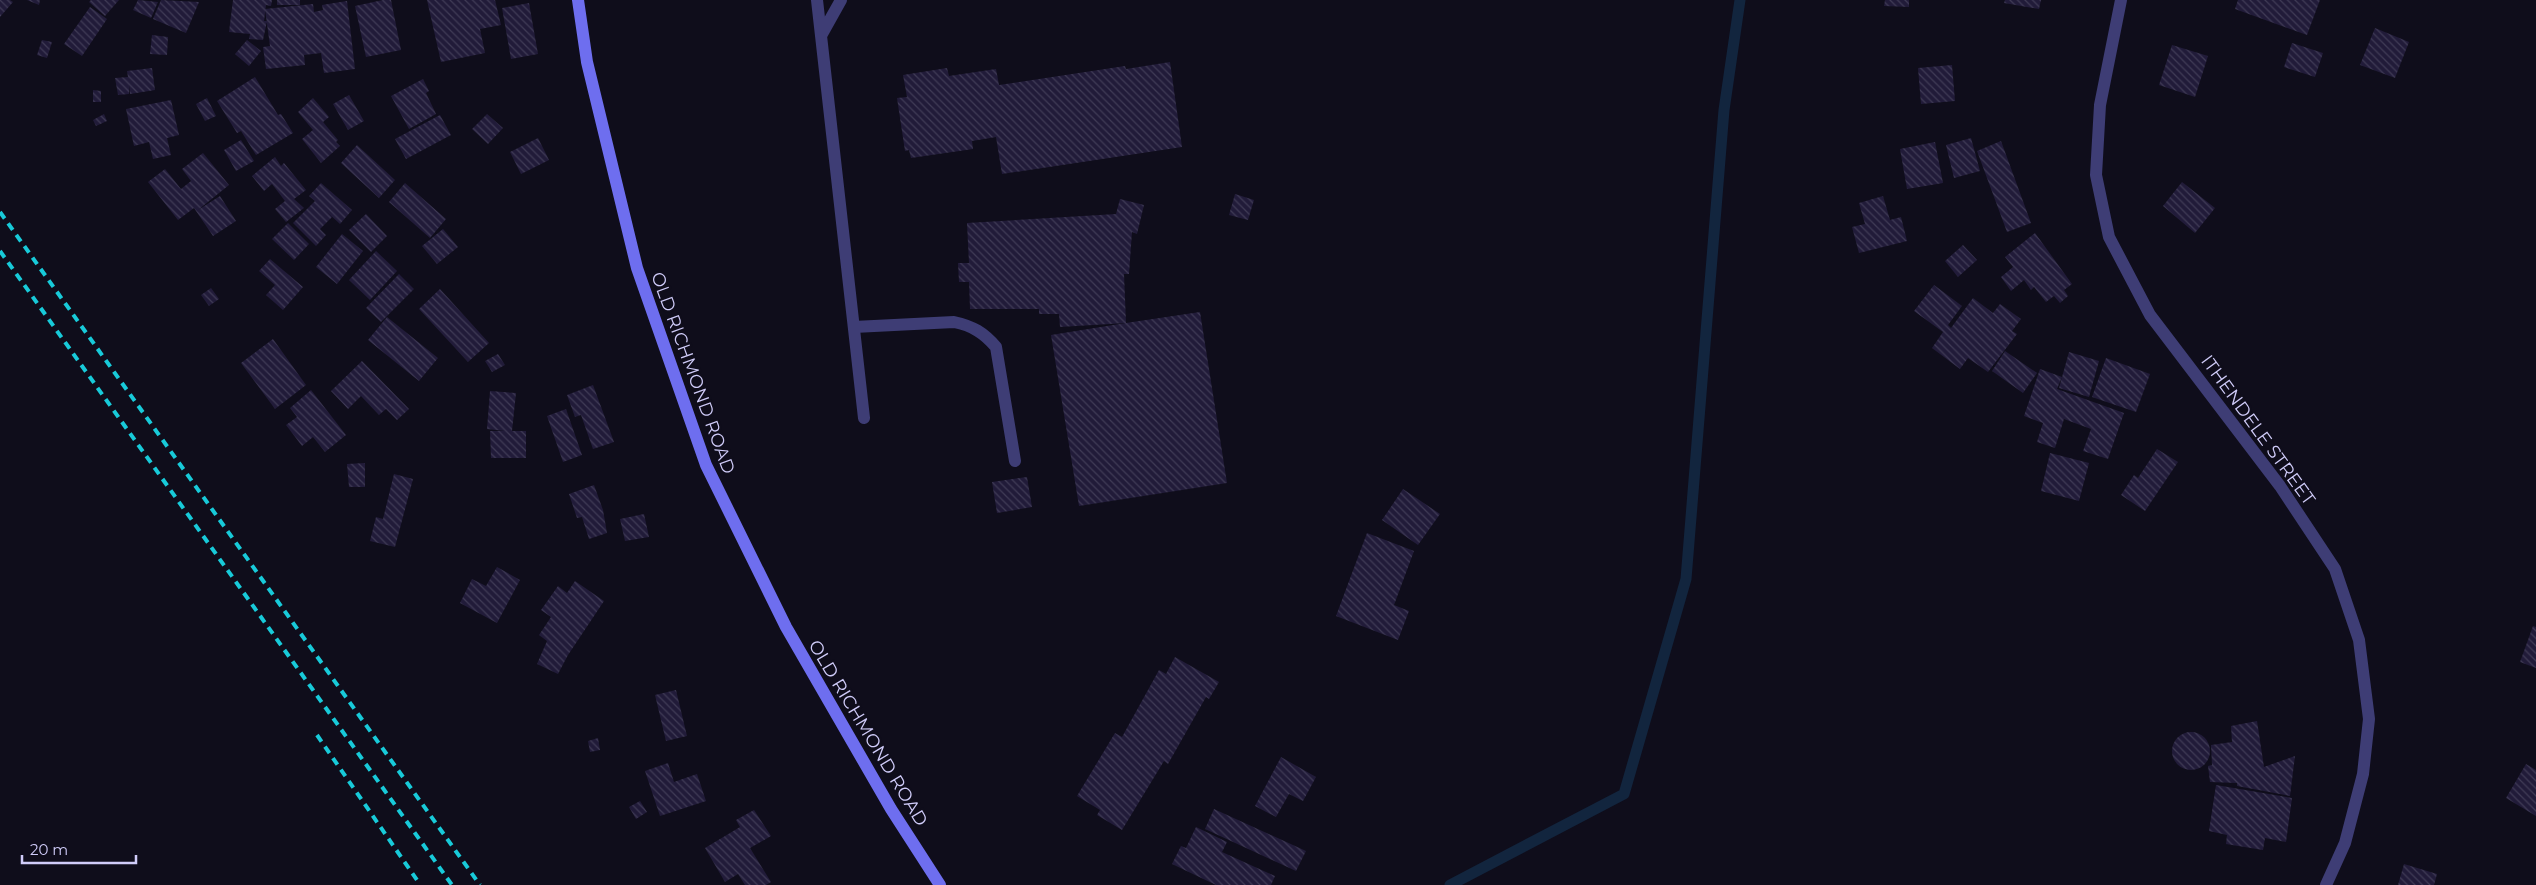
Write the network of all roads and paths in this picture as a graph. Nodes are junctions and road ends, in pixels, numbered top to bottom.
1 (578, 0) edge
2 (817, 0) edge
3 (840, 0) edge
4 (2121, 0) edge
5 (822, 34) junction
6 (854, 327) junction
7 (864, 418) dead end
8 (1015, 460) dead end
9 (940, 885) edge
10 (2326, 885) edge

1 - 9 street, OLD RICHMOND ROAD
2 - 5 street
3 - 5 street
4 - 10 street, ITHENDELE STREET
5 - 6 street
6 - 7 street
6 - 8 street

